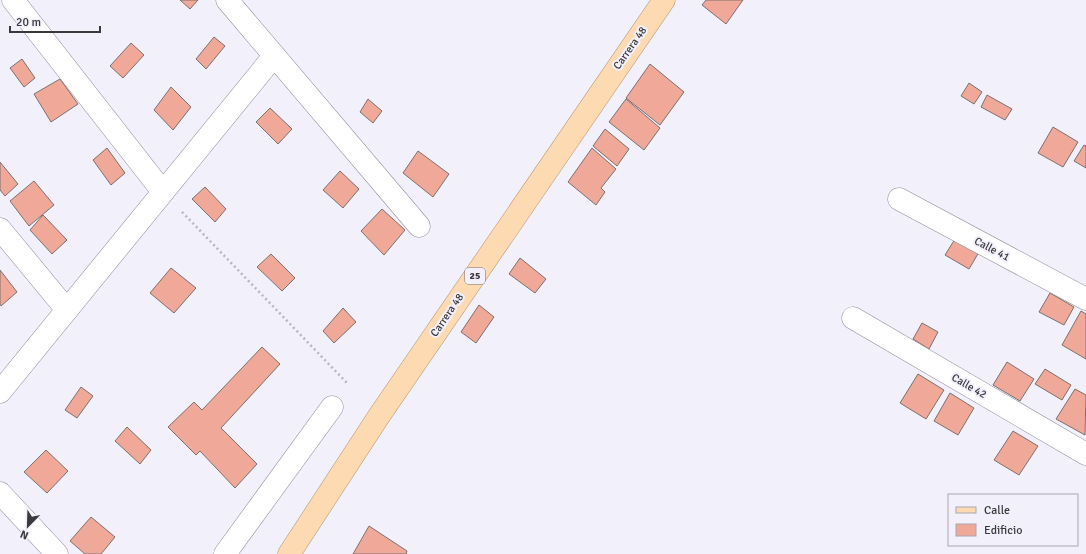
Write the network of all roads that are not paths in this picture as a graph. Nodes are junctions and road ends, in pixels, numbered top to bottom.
1 (13, 0) edge
2 (227, 0) edge
3 (664, 0) edge
4 (274, 56) junction
5 (163, 192) junction
6 (899, 199) dead end
7 (419, 226) dead end
8 (0, 229) edge
9 (1086, 299) edge
10 (67, 310) junction
11 (853, 318) dead end
12 (0, 392) edge
13 (332, 407) dead end
14 (1086, 454) edge
15 (0, 493) edge
16 (57, 554) edge
17 (225, 554) edge
18 (289, 554) edge

1 - 5 street
2 - 4 street
3 - 18 main road, Carrera 48 / 25
4 - 5 street
4 - 7 street
5 - 10 street
6 - 9 street, Calle 41
8 - 10 street
10 - 12 street
11 - 14 street, Calle 42
13 - 17 street
15 - 16 street

